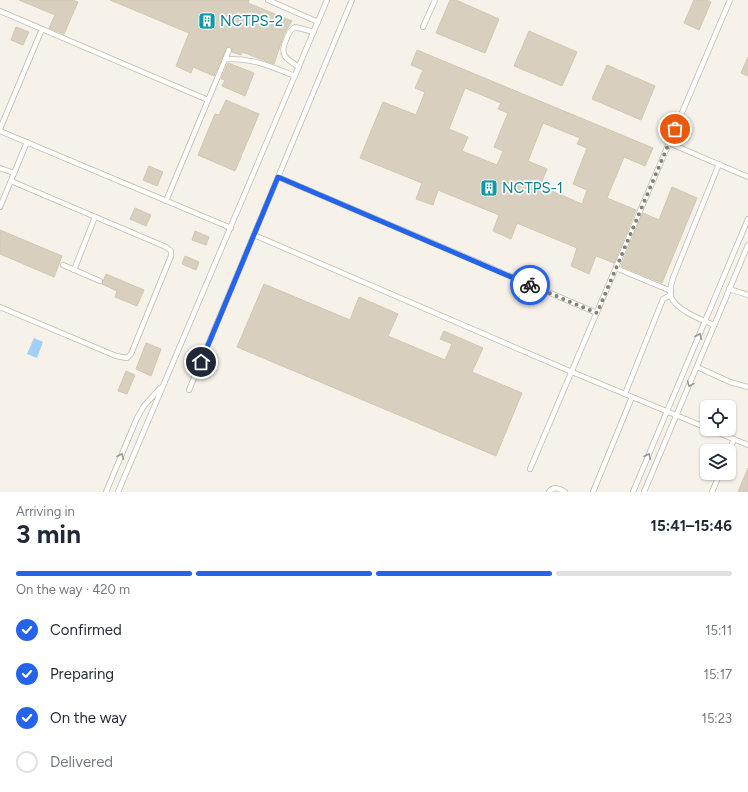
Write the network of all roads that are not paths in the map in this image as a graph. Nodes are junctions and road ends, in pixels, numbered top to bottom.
1 (268, 0) edge
2 (327, 0) edge
3 (352, 0) edge
4 (435, 0) edge
5 (730, 0) edge
6 (0, 11) edge
7 (318, 22) junction
8 (423, 27) dead end
9 (42, 29) junction
10 (314, 32) junction
11 (229, 50) dead end
12 (225, 59) junction
13 (299, 66) junction
14 (295, 76) junction
15 (208, 100) junction
16 (0, 130) edge
17 (27, 142) junction
18 (669, 143) junction
19 (719, 164) junction
20 (0, 168) edge
21 (14, 173) junction
22 (278, 177) junction
23 (748, 177) edge
24 (11, 181) junction
25 (166, 201) junction
26 (0, 207) edge
27 (95, 217) junction
28 (748, 220) edge
29 (231, 228) junction
30 (254, 235) junction
31 (748, 245) edge
32 (62, 265) dead end
33 (616, 268) junction
34 (74, 270) junction
35 (100, 281) dead end
36 (729, 289) junction
37 (671, 293) junction
38 (748, 295) edge
39 (0, 307) edge
40 (597, 313) junction
41 (705, 321) junction
42 (714, 325) junction
43 (697, 367) junction
44 (572, 372) junction
45 (163, 386) junction
46 (748, 387) edge
47 (189, 390) dead end
48 (625, 394) junction
49 (632, 397) junction
50 (667, 412) junction
51 (676, 416) junction
52 (700, 425) edge
53 (727, 436) edge
54 (734, 439) junction
55 (732, 444) edge
56 (748, 445) edge
57 (530, 469) dead end
58 (717, 480) edge
59 (106, 492) edge
60 (118, 492) edge
61 (549, 492) edge
62 (565, 492) edge
63 (593, 492) edge
64 (633, 492) edge
65 (644, 492) edge
66 (712, 492) edge

1 - 7 lane
2 - 7 lane
3 - 22 lane
4 - 8 lane
5 - 18 lane
6 - 9 lane
7 - 10 lane
9 - 15 lane
9 - 16 lane
10 - 13 lane
10 - 13 lane
11 - 12 lane
12 - 14 lane
12 - 15 lane
13 - 14 lane
14 - 29 lane
15 - 25 lane
16 - 17 lane
17 - 21 lane
17 - 25 lane
18 - 19 lane
18 - 33 lane
19 - 23 lane
19 - 37 lane
20 - 21 lane
21 - 24 lane
22 - 30 lane
22 - 40 lane
24 - 26 lane
24 - 27 lane
25 - 29 lane
27 - 34 lane
27 - 39 lane
28 - 41 lane
29 - 45 lane
30 - 44 lane
30 - 47 lane
31 - 36 lane
32 - 34 lane
33 - 37 lane
33 - 40 lane
34 - 35 lane
36 - 38 lane
36 - 42 lane
37 - 41 lane
37 - 48 lane
40 - 44 lane
41 - 42 lane
50 -> 41 lane
42 - 43 lane
43 - 46 lane
43 -> 51 lane
44 - 48 lane
44 - 57 lane
59 -> 45 lane
45 - 60 lane
48 - 49 lane
49 - 50 lane
49 - 63 lane
50 - 51 lane
64 -> 50 lane
51 - 52 lane
51 - 65 lane
53 - 54 lane
54 - 55 lane
54 - 56 lane
58 - 66 lane
61 - 62 lane

